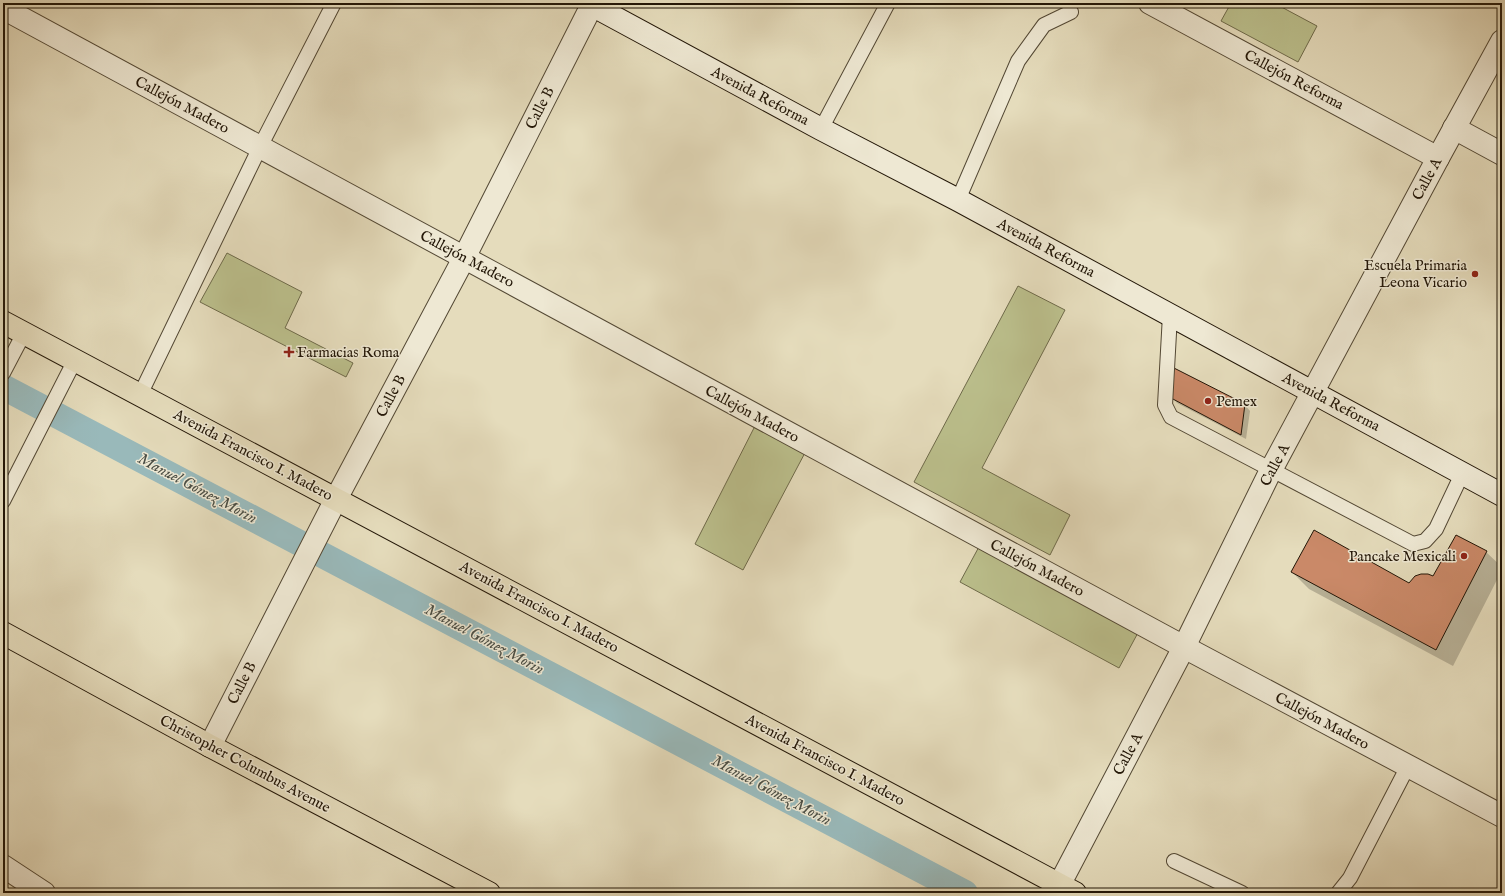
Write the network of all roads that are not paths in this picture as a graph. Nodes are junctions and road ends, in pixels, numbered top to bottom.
1 (334, 3) edge
2 (888, 3) edge
3 (1150, 3) edge
4 (591, 4) edge
5 (3, 8) edge
6 (1071, 12) dead end
7 (1502, 41) edge
8 (1454, 128) junction
9 (822, 129) junction
10 (260, 147) junction
11 (1502, 154) edge
12 (1438, 158) junction
13 (958, 200) junction
14 (464, 258) junction
15 (1170, 315) junction
16 (3, 322) edge
17 (24, 333) junction
18 (75, 360) junction
19 (3, 373) edge
20 (1314, 393) junction
21 (140, 395) junction
22 (1271, 470) junction
23 (1462, 474) junction
24 (1502, 495) edge
25 (336, 499) junction
26 (3, 501) edge
27 (3, 633) edge
28 (1184, 647) junction
29 (210, 746) junction
30 (1408, 766) junction
31 (1502, 816) edge
32 (1174, 861) dead end
33 (3, 866) edge
34 (1063, 890) edge
35 (44, 893) edge
36 (489, 893) edge
37 (1242, 893) edge
38 (1338, 893) edge

1 - 10 lane
2 - 9 lane
3 - 12 street, Callejón Reforma
4 - 9 street, Avenida Reforma
4 - 14 street, Calle B
5 - 10 street, Callejón Madero
6 - 13 lane
7 - 8 street, Calle A
8 - 11 street
8 - 12 street, Calle A
9 - 13 street, Avenida Reforma
10 - 14 street, Callejón Madero
10 - 21 lane
12 - 20 street, Calle A
13 - 15 street, Avenida Reforma
14 - 25 street, Calle B
14 - 28 street, Callejón Madero
15 - 20 street, Avenida Reforma
15 - 22 lane
16 - 17 main road, Avenida Francisco I. Madero
17 - 18 main road, Avenida Francisco I. Madero
17 - 19 lane
18 - 21 main road, Avenida Francisco I. Madero
18 - 26 lane
20 - 22 street, Calle A
20 - 23 street, Avenida Reforma
21 - 25 main road, Avenida Francisco I. Madero
22 - 23 lane
22 - 28 street, Calle A
23 - 24 street, Avenida Reforma
25 - 29 street, Calle B
25 - 34 main road, Avenida Francisco I. Madero
27 - 29 main road, Christopher Columbus Avenue
28 - 30 street, Callejón Madero
28 - 34 street, Calle A
29 - 36 main road, Christopher Columbus Avenue
30 - 31 street, Callejón Madero
30 - 38 lane
32 - 37 lane
33 - 35 street

